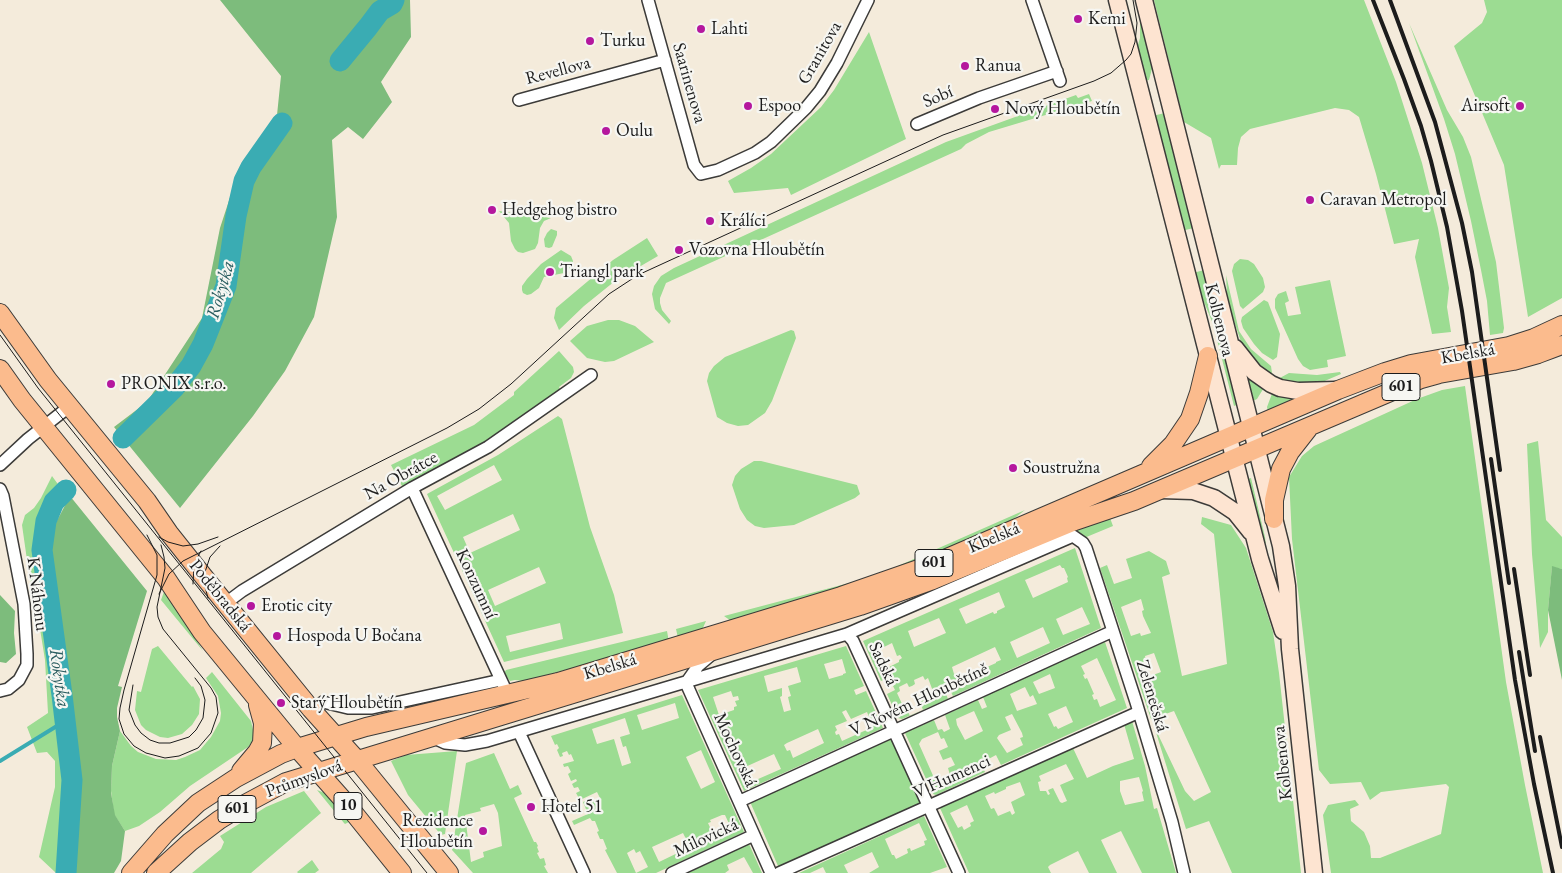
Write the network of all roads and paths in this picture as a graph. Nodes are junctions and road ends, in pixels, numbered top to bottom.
1 (648, 0) edge
2 (868, 0) edge
3 (1032, 0) edge
4 (1117, 0) edge
5 (1144, 0) edge
6 (665, 60) junction
7 (519, 100) dead end
8 (918, 124) dead end
9 (700, 178) joint
10 (0, 313) edge
11 (1562, 325) edge
12 (1230, 340) junction
13 (1562, 345) edge
14 (1208, 356) junction
15 (0, 369) edge
16 (591, 375) dead end
17 (1338, 390) junction
18 (70, 406) junction
19 (44, 426) junction
20 (1310, 426) junction
21 (1251, 427) junction
22 (1229, 437) junction
23 (1257, 449) junction
24 (1234, 458) junction
25 (0, 465) edge
26 (1141, 474) junction
27 (412, 488) junction
28 (0, 489) edge
29 (1158, 490) junction
30 (1274, 519) junction
31 (1254, 535) junction
32 (1073, 536) joint
33 (226, 603) junction
34 (1113, 631) junction
35 (848, 634) junction
36 (1290, 649) junction
37 (717, 651) junction
38 (686, 683) junction
39 (504, 688) junction
40 (0, 692) edge
41 (257, 700) junction
42 (323, 702) dead end
43 (1139, 712) junction
44 (894, 731) junction
45 (519, 732) junction
46 (335, 736) junction
47 (432, 737) junction
48 (297, 748) junction
49 (357, 760) junction
50 (318, 772) junction
51 (236, 778) junction
52 (740, 801) junction
53 (928, 807) junction
54 (754, 835) junction
55 (131, 873) edge
56 (156, 873) edge
57 (402, 873) edge
58 (449, 873) edge
59 (584, 873) edge
60 (672, 873) edge
61 (770, 873) edge
62 (779, 873) edge
63 (959, 873) edge
64 (1184, 873) edge
65 (1314, 873) edge

1 - 6 street, Saarinenova
2 - 9 street, Granitova
3 - 8 street, Sobí
4 - 14 main road, Kolbenova
5 - 12 main road, Kolbenova
6 - 7 street, Revellova
6 - 9 street, Saarinenova
10 - 18 main road, Poděbradská
11 - 17 main road, Kbelská / 601
12 - 17 main road
12 - 21 main road, Kolbenova
13 - 20 main road, Kbelská / 601
14 - 22 main road, Kolbenova
14 - 26 main road
15 - 19 main road, Poděbradská
16 - 27 street, Na Obrátce
17 - 21 main road, Kbelská / 601
18 - 19 street
18 - 33 main road, Poděbradská
19 - 25 street
19 - 41 main road, Poděbradská
20 - 23 main road, Kbelská / 601
20 - 30 main road
21 - 22 main road, Kbelská / 601
21 - 23 main road, Kolbenova
22 - 24 main road, Kolbenova
22 - 26 main road, Kbelská / 601
23 - 24 main road, Kbelská / 601
23 - 30 main road, Kolbenova
24 - 29 main road, Kbelská / 601
24 - 31 main road, Kolbenova
26 - 39 main road, Kbelská / 601
27 - 33 street, Na Obrátce
27 - 39 street, Konzumní
28 - 40 street, K Náhonu
29 - 31 main road
29 - 37 main road, Kbelská / 601
30 - 36 main road, Kolbenova
31 - 36 main road, Kolbenova
32 - 34 street, Zelenečská
32 - 35 street, Kbelská
33 - 46 main road, Poděbradská
34 - 43 street, Zelenečská
34 - 44 street, V Novém Hloubětíně
35 - 38 street, Kbelská
35 - 44 street, Sadská
36 - 65 main road, Kolbenova
37 - 38 street
37 - 47 main road, Kbelská / 601
38 - 45 street, Kbelská
38 - 52 street, Mochovská
39 - 42 street, Kbelská
39 - 46 main road, Kbelská / 601
41 - 48 main road, Poděbradská
41 - 51 main road
43 - 53 street, V Humenci
43 - 64 street, Zelenečská
44 - 52 street, V Novém Hloubětíně
44 - 53 street, Sadská
45 - 47 street
45 - 59 street
46 - 48 main road, Kbelská / 601
46 - 49 main road, Poděbradská / 10
47 - 49 main road, Kbelská / 601
48 - 50 main road, Poděbradská
48 - 51 main road, Průmyslová / 601
49 - 50 main road, Průmyslová / 601
49 - 58 main road, Poděbradská / 10
50 - 56 main road, Průmyslová / 601
50 - 57 main road, Poděbradská / 10
51 - 55 main road, Průmyslová / 601
52 - 54 street, Mochovská
53 - 62 street, V Humenci
53 - 63 street, Sadská
54 - 60 street, Milovická
54 - 61 street, Mochovská

